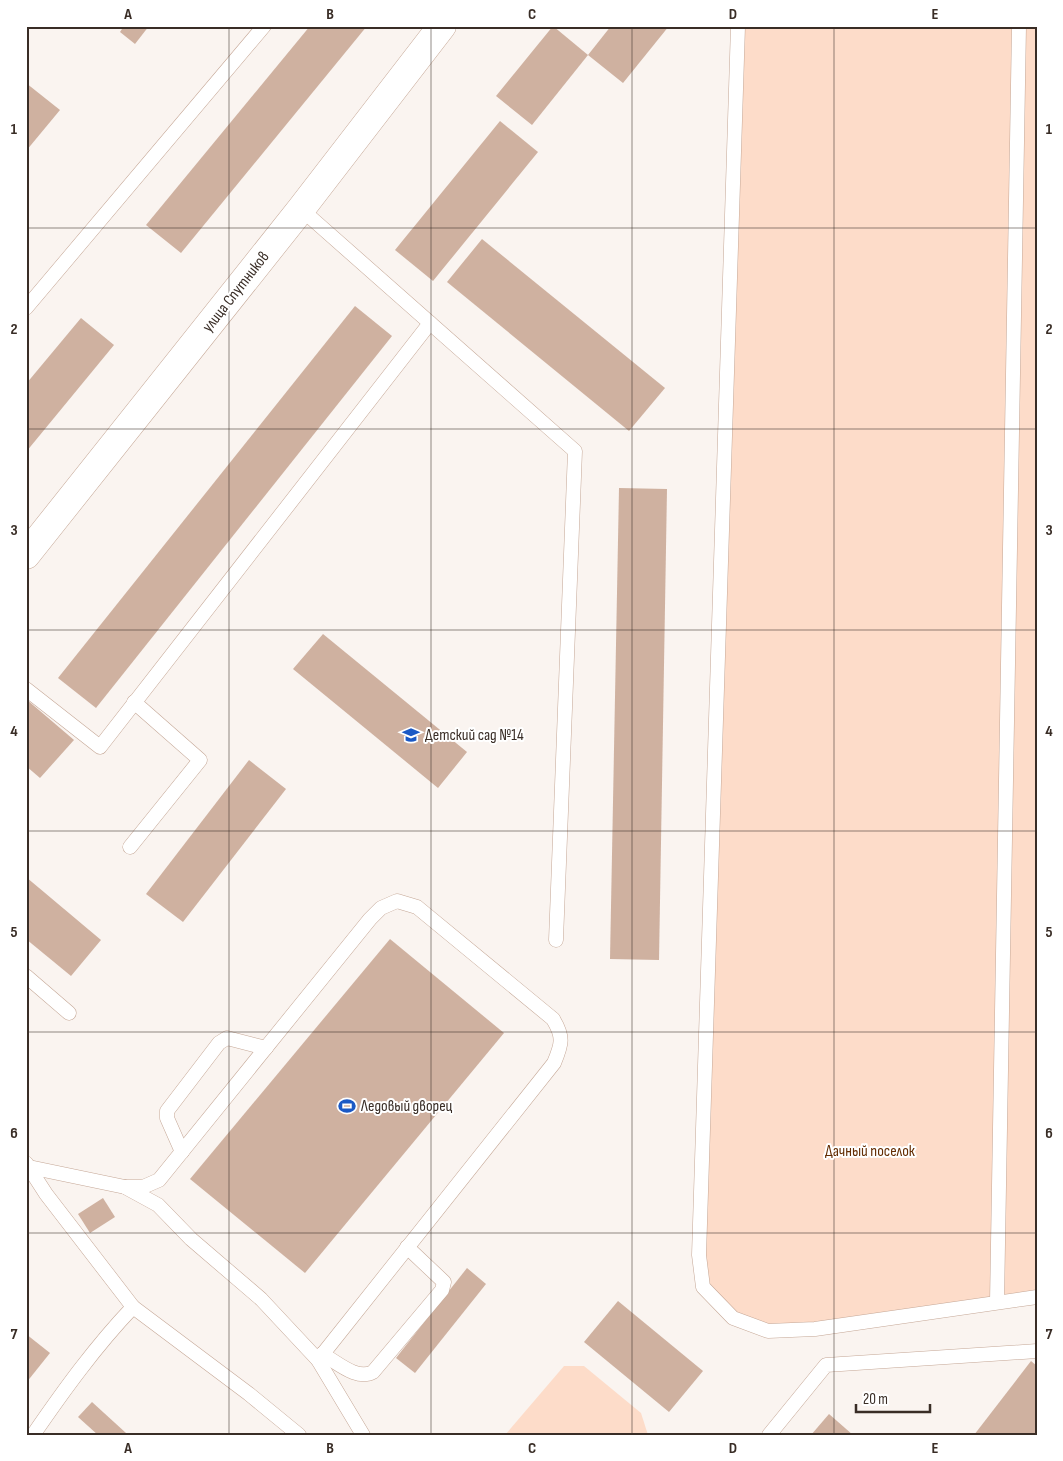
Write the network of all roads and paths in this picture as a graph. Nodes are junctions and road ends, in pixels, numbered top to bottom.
1 (264, 26) edge
2 (442, 26) edge
3 (738, 26) edge
4 (1020, 26) edge
5 (301, 209) junction
6 (26, 308) edge
7 (430, 323) junction
8 (26, 555) edge
9 (26, 689) edge
10 (134, 702) junction
11 (130, 847) dead end
12 (556, 940) dead end
13 (26, 976) edge
14 (70, 1013) dead end
15 (266, 1048) junction
16 (182, 1152) junction
17 (28, 1165) edge
18 (125, 1187) junction
19 (407, 1247) junction
20 (1037, 1297) edge
21 (997, 1302) junction
22 (133, 1307) junction
23 (1037, 1351) edge
24 (320, 1357) junction
25 (33, 1435) edge
26 (299, 1435) edge
27 (363, 1435) edge
28 (769, 1435) edge

1 - 6 lane
2 - 5 street, улица Спутников
3 - 21 lane
4 - 21 lane
5 - 7 lane
5 - 8 street, улица Спутников
7 - 10 lane
7 - 12 lane
9 - 10 lane
10 - 11 lane
13 - 14 lane
15 - 16 lane
15 - 16 lane
15 - 19 lane
16 - 18 lane
17 - 18 lane
17 - 22 lane
18 - 24 lane
19 - 24 lane
19 - 24 lane
20 - 21 lane
22 - 25 lane
22 - 26 lane
23 - 28 lane
24 - 27 lane

